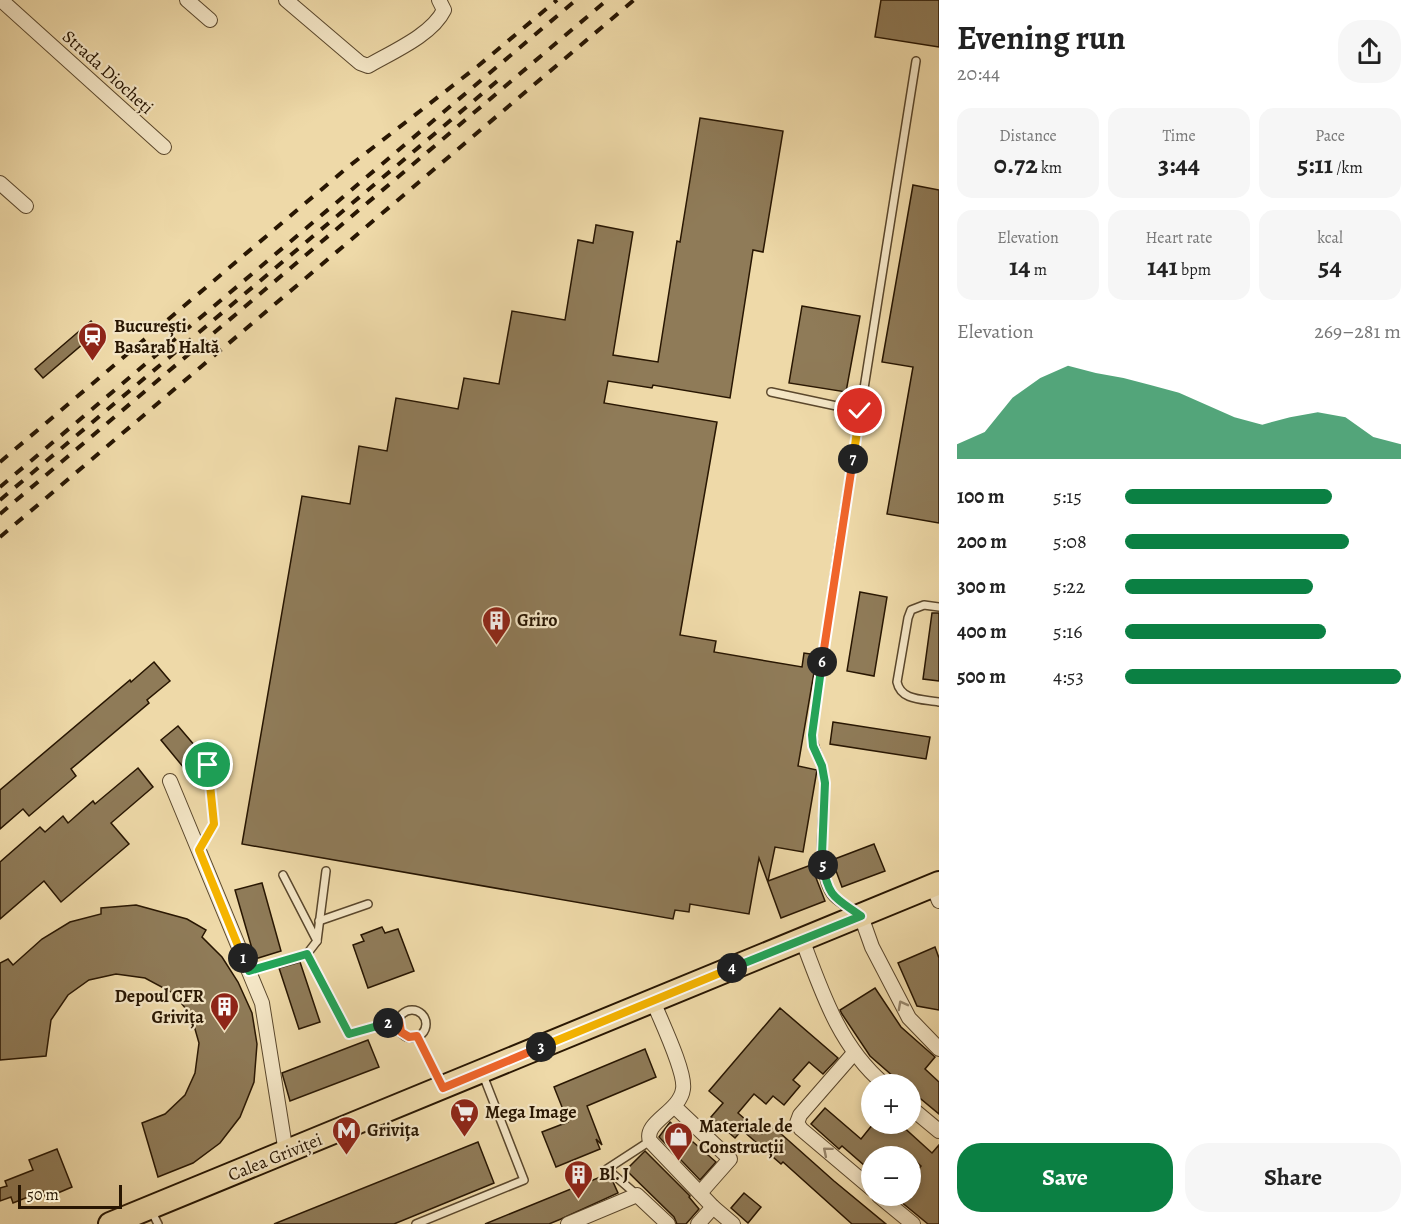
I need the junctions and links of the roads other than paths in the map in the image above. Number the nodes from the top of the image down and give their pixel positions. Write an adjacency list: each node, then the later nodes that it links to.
1 (2, 0): 7 (street, Strada Diocheți)
2 (187, 0): 5 (street)
3 (286, 0): 4 (street)
4 (441, 5)
5 (210, 20)
6 (916, 61): 11 (lane)
7 (164, 147)
8 (0, 183): 9 (street)
9 (26, 206)
10 (771, 392): 11 (lane)
11 (860, 411): 21 (lane)
12 (939, 607): 13 (lane)
13 (939, 702)
14 (208, 765): 16 (lane)
15 (170, 781): 16 (street)
16 (199, 850): 26 (street)
17 (326, 871): 22 (lane)
18 (283, 875): 24 (lane)
19 (937, 890): 21 (main road, Calea Griviței)
20 (368, 904): 22 (lane)
21 (861, 916): 23 (main road, Calea Griviței); 30 (street, one-way to 21)
22 (319, 921): 24 (lane)
23 (802, 939): 27 (main road, Calea Griviței); 31 (street)
24 (317, 941): 25 (lane)
25 (307, 954): 26 (lane); 28 (lane)
26 (249, 971): 39 (street)
27 (652, 1000): 32 (main road, Calea Griviței); 35 (street)
28 (399, 1020): 29 (lane); 29 (lane)
29 (417, 1036): 34 (lane)
30 (939, 1049)
31 (854, 1053): 33 (street); 40 (street, one-way to 31)
32 (481, 1072): 34 (main road, Calea Griviței); 47 (lane)
33 (873, 1074)
34 (443, 1088): 39 (main road, Calea Griviței)
35 (675, 1107): 38 (street); 41 (street)
36 (921, 1116): 37 (street)
37 (939, 1131)
38 (650, 1141): 41 (street); 42 (lane)
39 (286, 1153): 45 (main road, Calea Griviței)
40 (861, 1180)
41 (700, 1193): 44 (street)
42 (637, 1195): 48 (street); 49 (street)
43 (891, 1206): 52 (street)
44 (713, 1207): 50 (street); 51 (street)
45 (154, 1216): 46 (main road, Calea Griviței)
46 (110, 1224)
47 (416, 1224)
48 (568, 1224)
49 (668, 1224)
50 (698, 1224)
51 (733, 1224)
52 (912, 1224)

